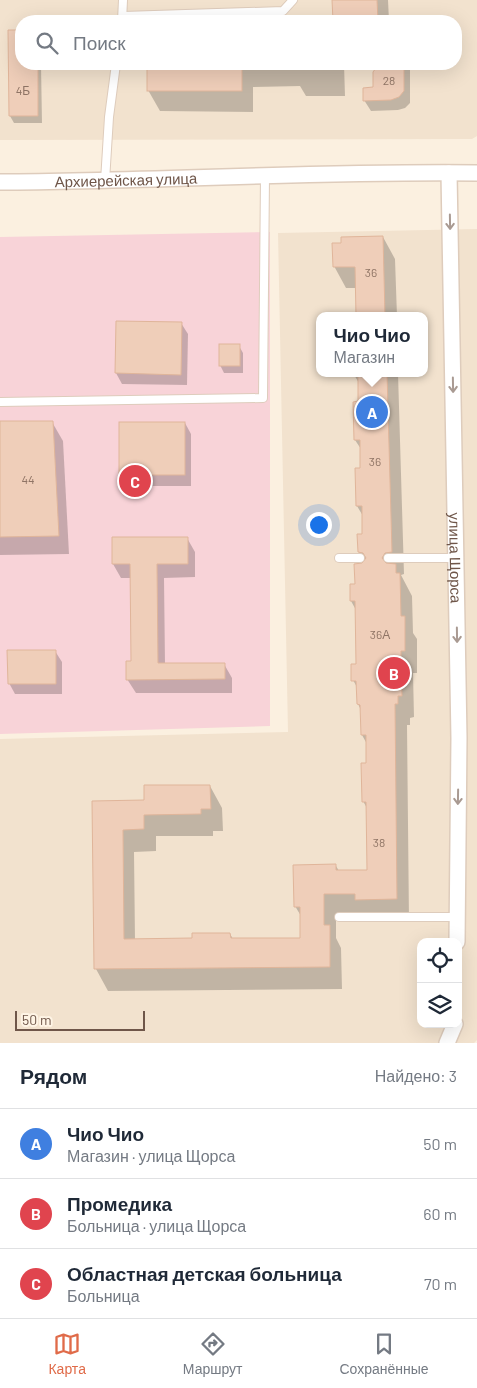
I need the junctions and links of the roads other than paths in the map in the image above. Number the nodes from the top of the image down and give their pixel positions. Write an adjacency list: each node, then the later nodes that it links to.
1 (123, 0): 3 (lane)
2 (293, 0): 4 (lane)
3 (122, 15)
4 (191, 15)
5 (115, 70): 9 (lane)
6 (477, 173): 7 (street, Архиерейская улица)
7 (449, 174): 8 (street, Архиерейская улица); 15 (street, улица Щорса, one-way to 15)
8 (258, 175): 9 (street, Архиерейская улица); 11 (lane)
9 (105, 181): 10 (street, Архиерейская улица)
10 (0, 182)
11 (0, 402)
12 (339, 558): 13 (lane)
13 (360, 558)
14 (388, 558): 15 (lane)
15 (456, 558): 17 (street, улица Щорса, one-way to 17)
16 (339, 917): 17 (lane)
17 (456, 917): 18 (street, улица Щорса)
18 (457, 938)
19 (453, 1028): 20 (street)
20 (447, 1043)

